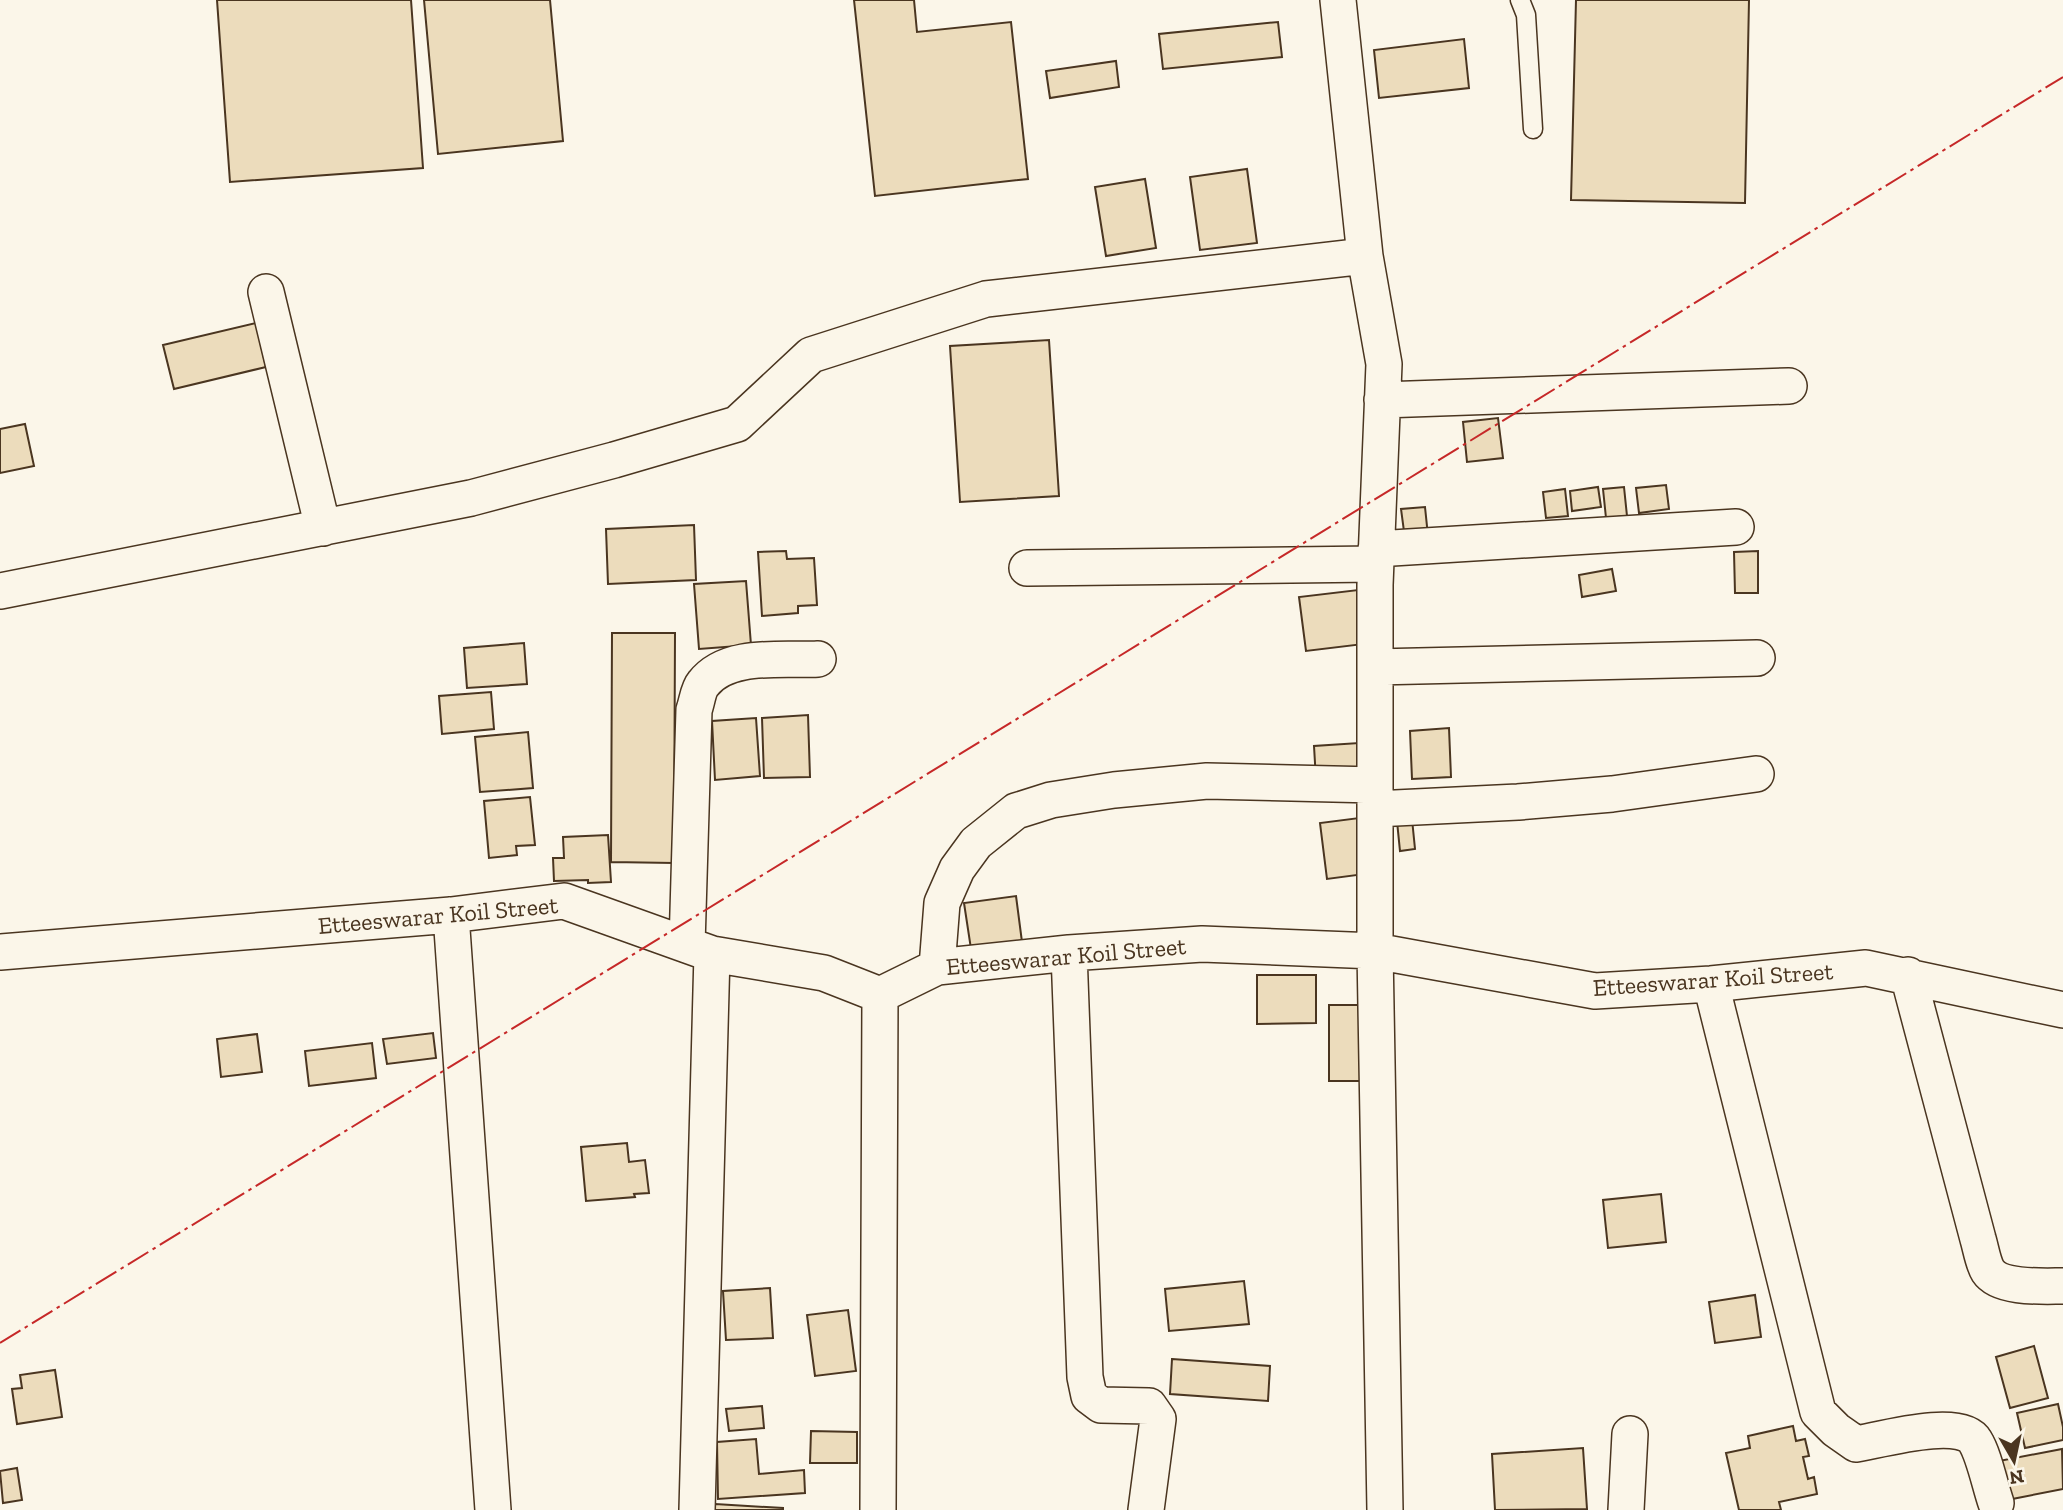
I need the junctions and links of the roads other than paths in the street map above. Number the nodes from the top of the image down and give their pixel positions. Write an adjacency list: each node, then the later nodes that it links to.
1 (1338, 0): 4 (street)
2 (1520, 0): 3 (lane)
3 (1533, 129)
4 (1365, 256): 7 (street); 9 (street)
5 (266, 292): 9 (street)
6 (1789, 386): 7 (street)
7 (1382, 400): 10 (street)
8 (1736, 527): 10 (street)
9 (323, 528): 12 (street)
10 (1376, 556): 11 (street); 15 (street)
11 (1027, 568)
12 (0, 591)
13 (1757, 658): 15 (street)
14 (818, 659): 19 (street)
15 (1375, 667): 17 (street)
16 (1756, 774): 17 (street)
17 (1375, 797): 20 (street); 23 (street)
18 (451, 915): 19 (street, Etteeswarar Koil Street); 21 (street, Etteeswarar Koil Street); 31 (street)
19 (700, 949): 26 (street, Etteeswarar Koil Street); 32 (street)
20 (1376, 951): 22 (street, Etteeswarar Koil Street); 25 (street, Etteeswarar Koil Street); 35 (street)
21 (0, 952)
22 (1069, 953): 23 (street, Etteeswarar Koil Street); 34 (street)
23 (937, 967): 26 (street, Etteeswarar Koil Street)
24 (1908, 975): 25 (street, Etteeswarar Koil Street); 27 (street, Etteeswarar Koil Street); 28 (street)
25 (1711, 984): 30 (street)
26 (880, 995): 33 (street)
27 (2063, 1010)
28 (2063, 1286)
29 (1630, 1434): 36 (street)
30 (1996, 1503)
31 (493, 1510)
32 (697, 1510)
33 (878, 1510)
34 (1146, 1510)
35 (1385, 1510)
36 (1626, 1510)

